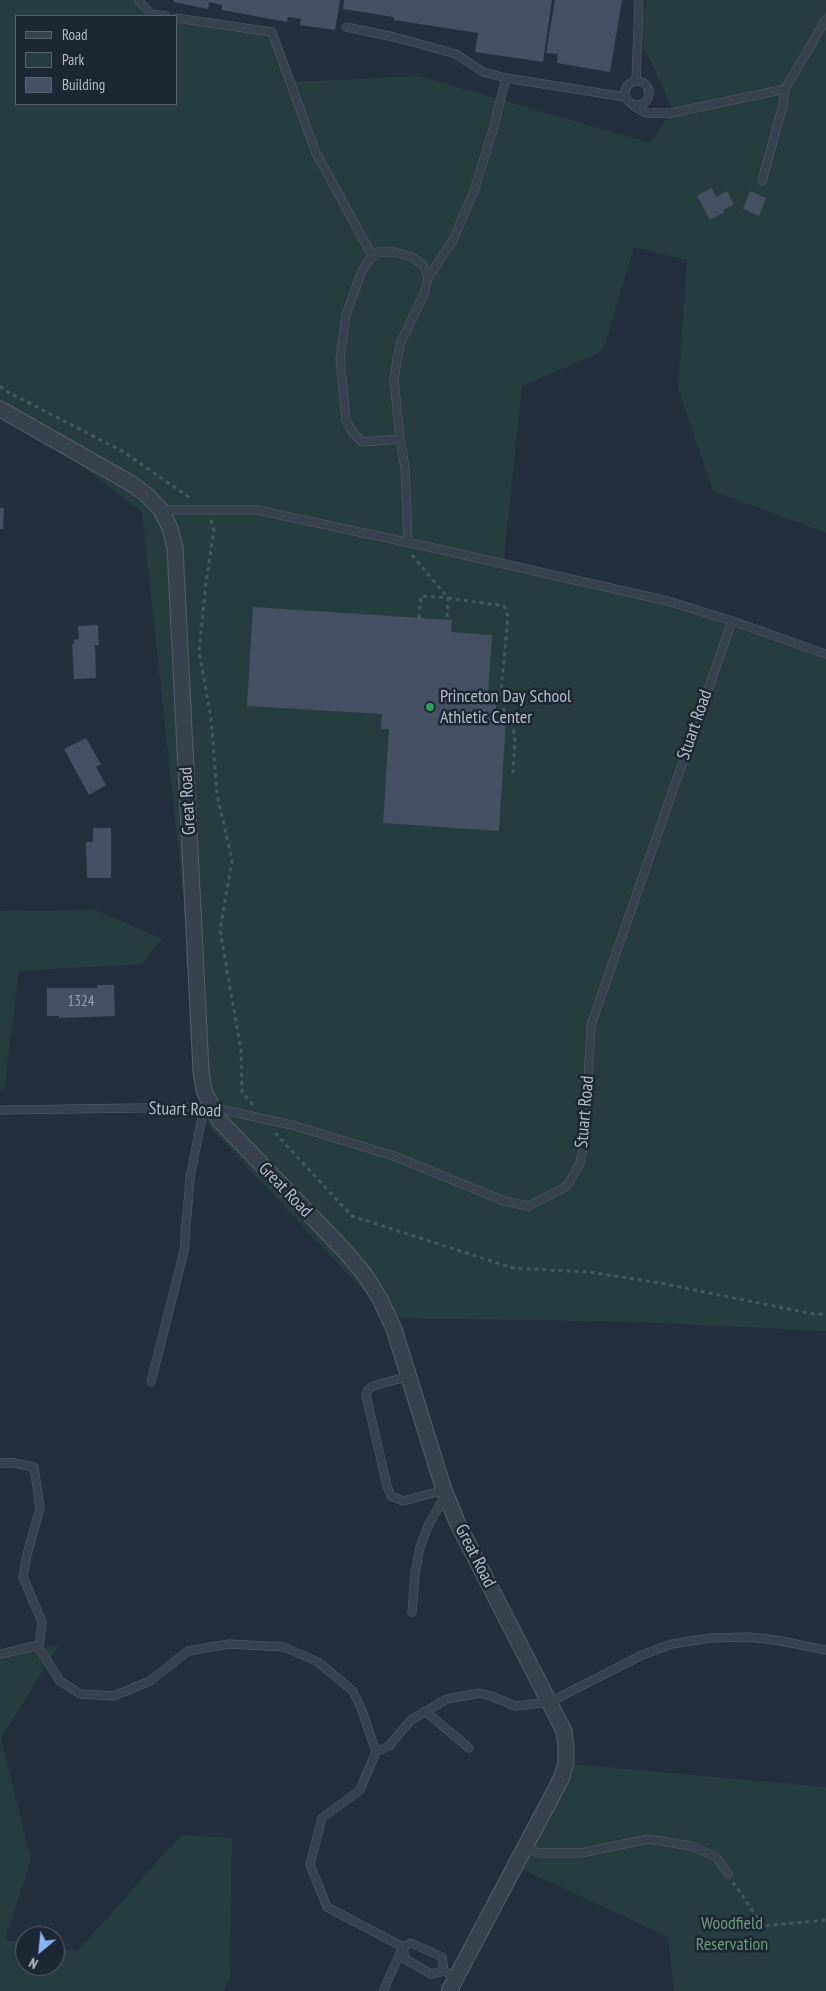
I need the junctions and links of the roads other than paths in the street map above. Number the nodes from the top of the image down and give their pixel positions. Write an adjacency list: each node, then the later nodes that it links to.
1 (138, 0): 3 (lane)
2 (639, 0): 8 (lane)
3 (158, 15)
4 (178, 18): 13 (lane)
5 (826, 19): 9 (lane)
6 (346, 27): 7 (lane)
7 (506, 78): 10 (lane); 14 (lane)
8 (636, 81): 10 (lane); 11 (lane)
9 (785, 89): 11 (lane); 12 (lane)
10 (625, 97): 11 (lane)
11 (634, 106)
12 (762, 181)
13 (373, 257): 14 (lane); 16 (lane)
14 (428, 278): 16 (lane)
15 (0, 409): 17 (street, Great Road)
16 (400, 439): 18 (lane)
17 (161, 510): 18 (lane); 21 (street, Great Road)
18 (408, 542): 19 (lane)
19 (732, 621): 20 (lane); 21 (lane, Stuart Road)
20 (826, 654)
21 (207, 1107): 22 (lane, Stuart Road); 23 (street, Great Road); 24 (lane)
22 (0, 1110)
23 (409, 1376): 26 (street, Great Road); 26 (lane)
24 (151, 1382)
25 (0, 1463): 28 (lane)
26 (445, 1492): 27 (lane); 31 (street, Great Road)
27 (412, 1612)
28 (39, 1644): 30 (lane); 34 (lane)
29 (826, 1650): 31 (lane)
30 (0, 1654)
31 (550, 1702): 32 (lane); 35 (street, Great Road)
32 (425, 1711): 33 (lane); 34 (lane)
33 (469, 1748)
34 (376, 1752): 37 (lane)
35 (525, 1847): 36 (lane); 38 (street, Great Road)
36 (728, 1874)
37 (403, 1947): 38 (lane); 38 (lane); 39 (lane)
38 (450, 1974): 40 (street, Great Road)
39 (383, 1991)
40 (449, 1991)

